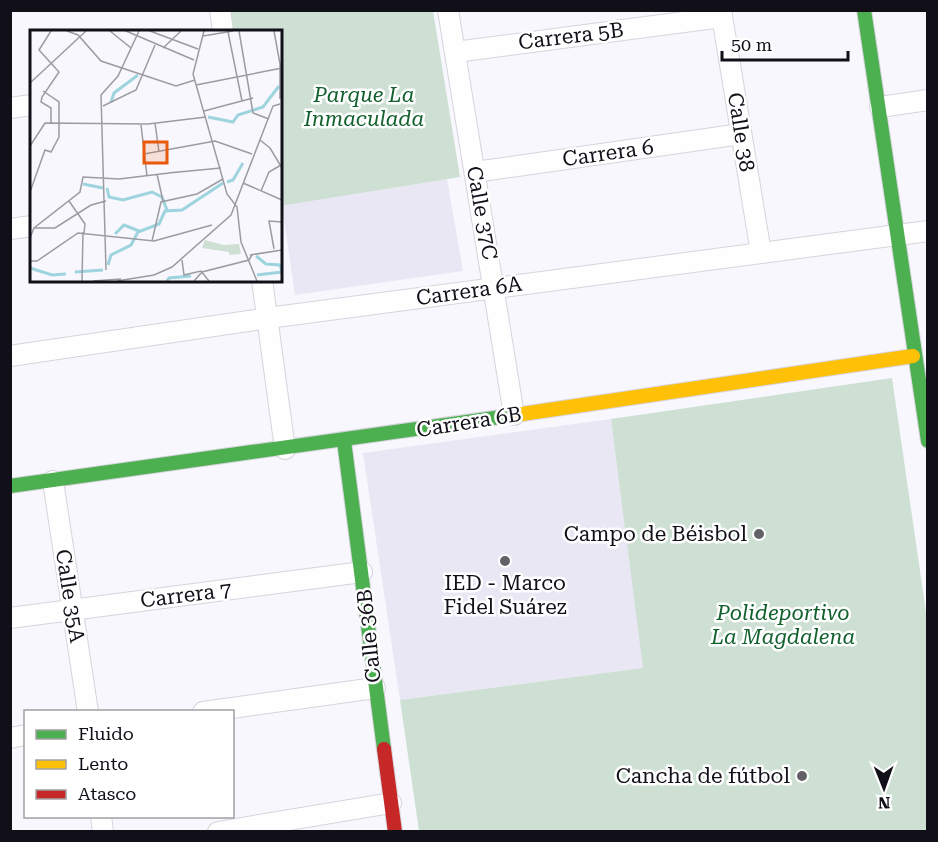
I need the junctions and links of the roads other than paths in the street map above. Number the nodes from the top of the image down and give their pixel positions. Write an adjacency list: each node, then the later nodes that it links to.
1 (220, 10): 5 (street)
2 (448, 10): 6 (street, Calle 37C)
3 (864, 10): 9 (street)
4 (722, 14): 6 (street, Carrera 5B); 11 (street, Calle 38)
5 (223, 30)
6 (455, 52): 12 (street, Calle 37C)
7 (927, 100): 9 (street)
8 (30, 105): 10 (street)
9 (880, 107): 16 (street)
10 (10, 108)
11 (741, 134): 12 (street, Carrera 6); 17 (street, Calle 38)
12 (475, 172): 19 (street, Calle 37C)
13 (30, 226): 14 (street)
14 (10, 229)
15 (927, 231): 16 (street, Carrera 6A)
16 (896, 236): 17 (street, Carrera 6A); 21 (street)
17 (761, 253): 19 (street, Carrera 6A)
18 (262, 282): 20 (street)
19 (495, 288): 20 (street, Carrera 6A); 23 (street, Calle 37C)
20 (268, 318): 22 (street, Carrera 6A); 26 (street)
21 (920, 355): 23 (street, Carrera 6B); 25 (street)
22 (10, 356)
23 (514, 415): 24 (street, Carrera 6B)
24 (344, 441): 26 (street, Carrera 6B); 29 (street, Calle 36B)
25 (927, 441)
26 (285, 449): 27 (street, Carrera 6B)
27 (53, 481): 28 (street, Carrera 6B); 30 (street, Calle 35A)
28 (10, 486)
29 (362, 572): 30 (street, Carrera 7); 32 (street, Calle 36B)
30 (73, 610): 31 (street, Carrera 7); 33 (street, Calle 35A)
31 (10, 618)
32 (375, 688): 34 (street); 35 (street, Calle 36B)
33 (88, 710)
34 (210, 710)
35 (391, 803): 36 (street); 37 (street, Calle 36B)
36 (218, 831)
37 (395, 831)

